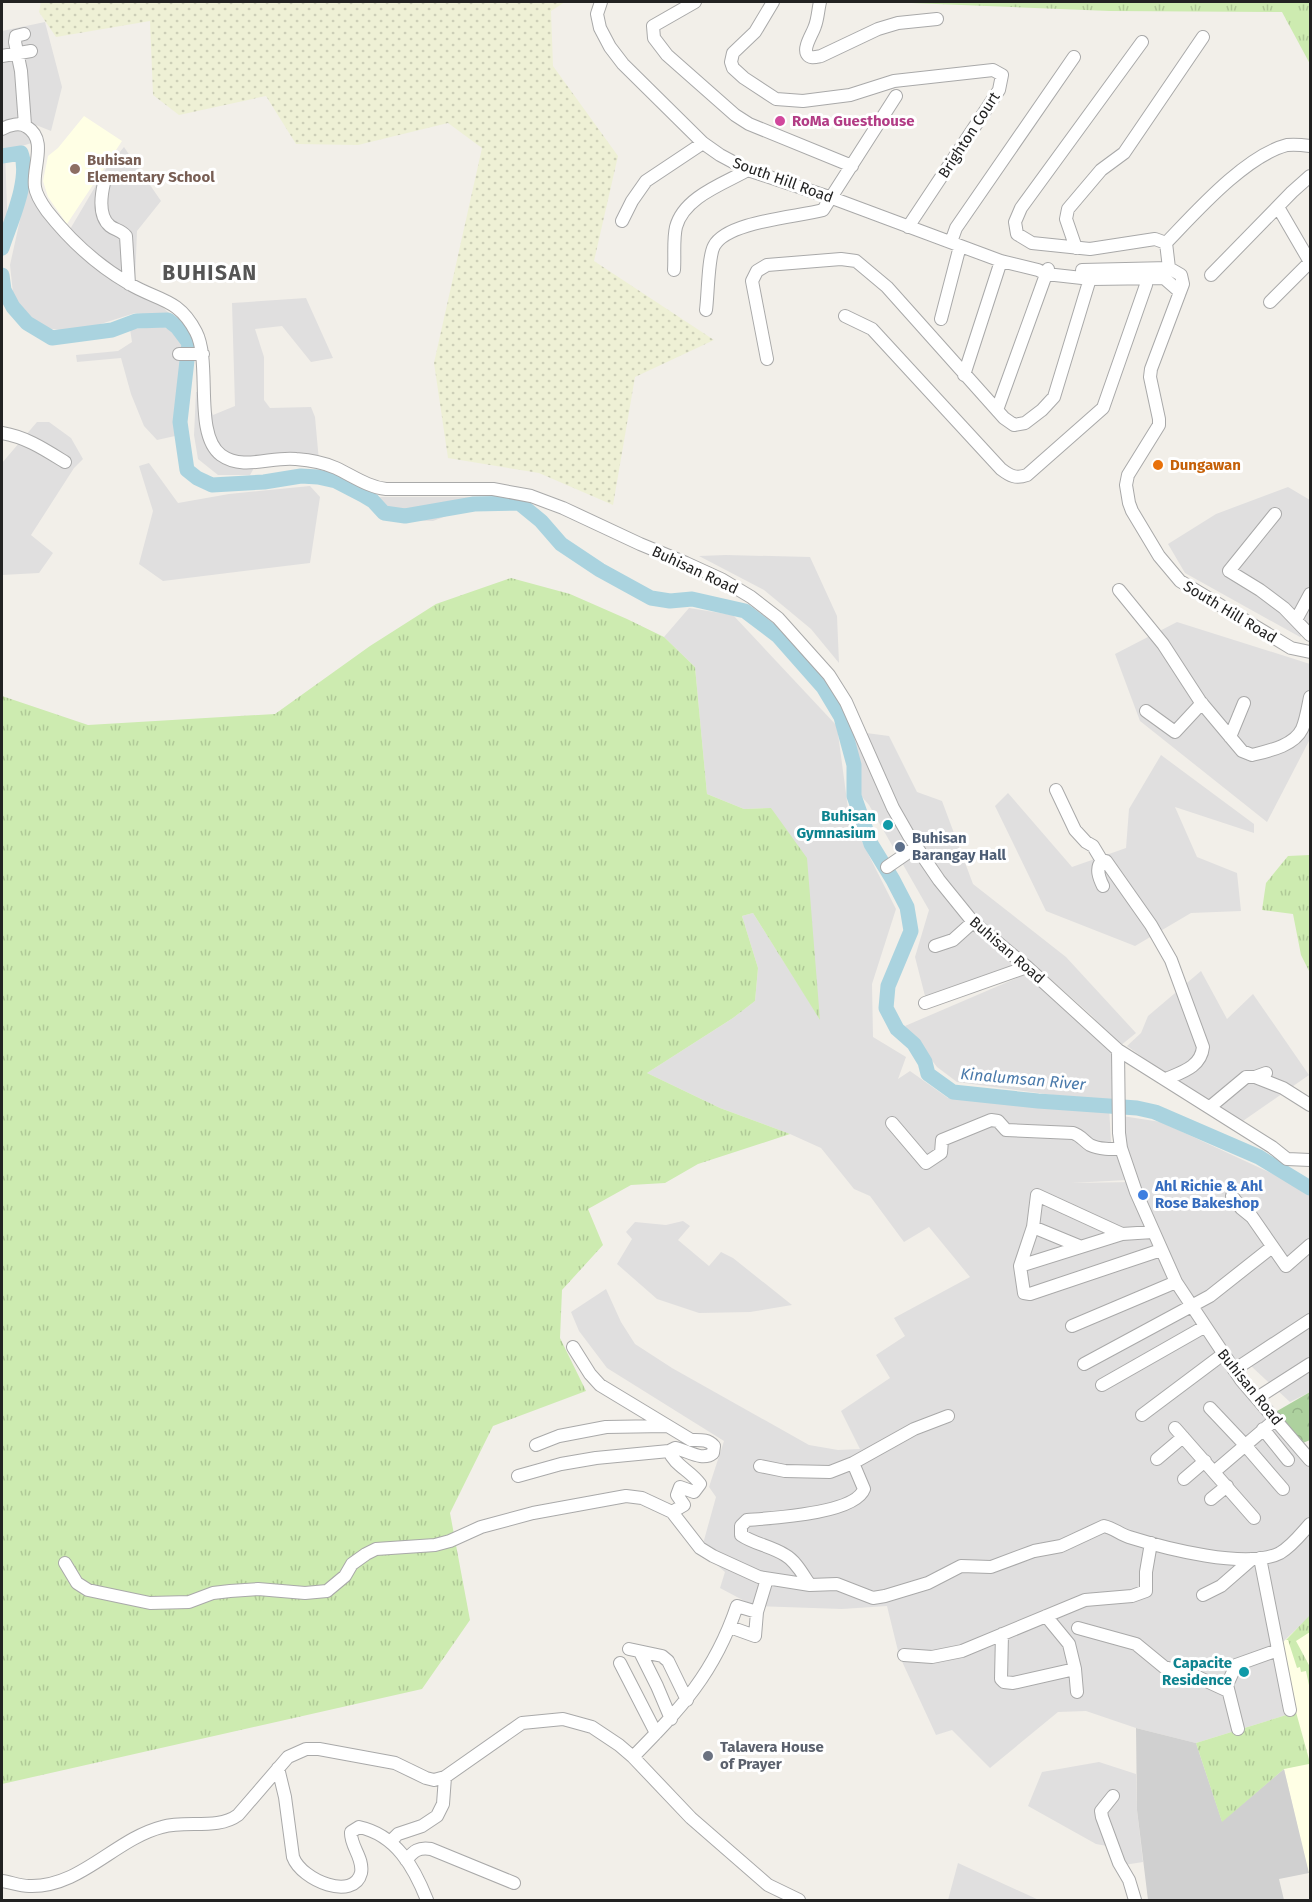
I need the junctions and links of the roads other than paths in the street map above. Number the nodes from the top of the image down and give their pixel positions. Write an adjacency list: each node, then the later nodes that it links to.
1 (601, 2): 17 (street, South Hill Road)
2 (695, 2): 19 (street)
3 (772, 2): 26 (street, Brighton Court)
4 (820, 2): 5 (street)
5 (937, 19)
6 (24, 34): 10 (street)
7 (1203, 37): 29 (street)
8 (1142, 42): 29 (street)
9 (31, 51): 10 (street)
10 (16, 54): 11 (street); 15 (street)
11 (2, 56)
12 (1074, 57): 28 (street)
13 (896, 96): 19 (street)
14 (2, 116): 16 (street)
15 (25, 125): 16 (street); 38 (street, Buhisan Road)
16 (7, 127)
17 (703, 143): 20 (street, South Hill Road); 25 (street)
18 (1311, 146): 27 (street)
19 (852, 166): 23 (street)
20 (748, 170): 23 (street, South Hill Road); 32 (street)
21 (1311, 176): 24 (street)
22 (104, 183): 38 (street)
23 (832, 198): 26 (street, South Hill Road); 40 (street)
24 (1278, 207): 31 (street); 37 (street)
25 (622, 221)
26 (908, 227): 28 (street, South Hill Road)
27 (1166, 243): 29 (street); 34 (street)
28 (956, 244): 30 (street, South Hill Road); 42 (street)
29 (1076, 248)
30 (1001, 261): 33 (street, South Hill Road); 44 (street)
31 (1310, 262): 39 (street)
32 (674, 270)
33 (1044, 271): 36 (street, South Hill Road); 45 (street)
34 (1167, 273): 35 (street, South Hill Road); 53 (street, South Hill Road)
35 (1147, 274): 36 (street, South Hill Road); 41 (street)
36 (1091, 275): 45 (street)
37 (1211, 275)
38 (129, 284): 60 (street, Buhisan Road)
39 (1270, 302)
40 (706, 310)
41 (844, 316)
42 (941, 319)
43 (767, 359): 44 (street)
44 (964, 375): 45 (street)
45 (997, 410)
46 (2, 433): 47 (street)
47 (64, 462)
48 (1275, 514): 51 (street)
49 (1119, 590): 56 (street)
50 (1311, 594): 51 (street)
51 (1296, 620): 52 (street)
52 (1311, 635)
53 (1311, 652)
54 (1311, 697): 58 (street)
55 (1244, 703): 58 (street)
56 (1202, 704): 57 (street); 58 (street)
57 (1146, 711)
58 (1230, 737)
59 (1056, 790): 61 (street)
60 (916, 848): 62 (street); 64 (street, Buhisan Road)
61 (1102, 861): 63 (street); 69 (street)
62 (887, 867)
63 (1103, 886)
64 (973, 922): 65 (street); 66 (street, Buhisan Road)
65 (934, 946)
66 (1027, 967): 67 (street); 68 (street, Buhisan Road)
67 (925, 1003)
68 (1118, 1050): 69 (street); 73 (street, Buhisan Road)
69 (1166, 1079): 71 (street)
70 (1311, 1105): 71 (street)
71 (1209, 1107): 74 (street)
72 (892, 1123): 73 (street)
73 (1121, 1148): 77 (street, Buhisan Road)
74 (1311, 1160)
75 (1232, 1196): 81 (street)
76 (1033, 1227): 78 (street); 80 (street); 83 (street)
77 (1154, 1232): 78 (street); 82 (street, Buhisan Road)
78 (1122, 1234): 80 (street)
79 (1311, 1245): 81 (street)
80 (1079, 1246): 83 (street)
81 (1272, 1247): 85 (street)
82 (1161, 1250): 83 (street); 84 (street, Buhisan Road)
83 (1020, 1266)
84 (1176, 1282): 85 (street, Buhisan Road); 87 (street)
85 (1191, 1307): 88 (street, Buhisan Road); 91 (street)
86 (1311, 1320): 93 (street)
87 (1072, 1326)
88 (1204, 1327): 90 (street, Buhisan Road); 94 (street)
89 (573, 1347): 100 (street)
90 (1222, 1355): 93 (street, Buhisan Road); 97 (street)
91 (1084, 1364)
92 (1311, 1364): 95 (street)
93 (1234, 1370): 95 (street, Buhisan Road)
94 (1102, 1385)
95 (1257, 1398): 99 (street, Buhisan Road)
96 (1209, 1408): 103 (street)
97 (1142, 1415)
98 (948, 1416): 109 (street)
99 (1276, 1419): 101 (street); 107 (street, Buhisan Road)
100 (666, 1426): 102 (street); 104 (street)
101 (1263, 1429): 103 (street); 106 (street)
102 (536, 1445)
103 (1245, 1445): 111 (street); 115 (street)
104 (669, 1451): 112 (street); 117 (street)
105 (1157, 1459): 108 (street)
106 (1288, 1460)
107 (1311, 1460)
108 (1205, 1461): 111 (street); 113 (street)
109 (853, 1463): 110 (street); 124 (street)
110 (760, 1466)
111 (1214, 1472): 114 (street)
112 (518, 1476)
113 (1184, 1479)
114 (1227, 1486): 116 (street); 118 (street)
115 (1283, 1489)
116 (1211, 1499)
117 (672, 1512): 122 (street); 123 (street)
118 (1254, 1518)
119 (1311, 1524): 121 (street)
120 (1151, 1543): 121 (street); 124 (street); 127 (street)
121 (1256, 1558): 125 (street); 131 (street)
122 (66, 1563)
123 (767, 1579): 124 (street); 126 (street)
124 (810, 1585)
125 (1203, 1595)
126 (757, 1612): 128 (street); 128 (street)
127 (1046, 1616): 130 (street); 134 (street)
128 (730, 1627): 137 (street)
129 (1078, 1628): 135 (street)
130 (1002, 1634): 132 (street); 134 (street)
131 (1278, 1650): 135 (street); 138 (street)
132 (904, 1655)
133 (620, 1663): 141 (street)
134 (1075, 1669): 136 (street)
135 (1228, 1691): 140 (street)
136 (1077, 1692)
137 (687, 1700): 139 (street); 139 (street)
138 (1290, 1710)
139 (671, 1719): 141 (street)
140 (1238, 1729)
141 (656, 1733): 142 (street)
142 (633, 1757): 144 (street); 151 (street)
143 (278, 1768): 144 (street); 146 (street); 148 (street)
144 (445, 1777): 146 (street)
145 (1113, 1796): 152 (street)
146 (392, 1841): 147 (street)
147 (406, 1860): 149 (street); 150 (street)
148 (2, 1881)
149 (514, 1883)
150 (427, 1900)
151 (799, 1900)
152 (1135, 1900)

